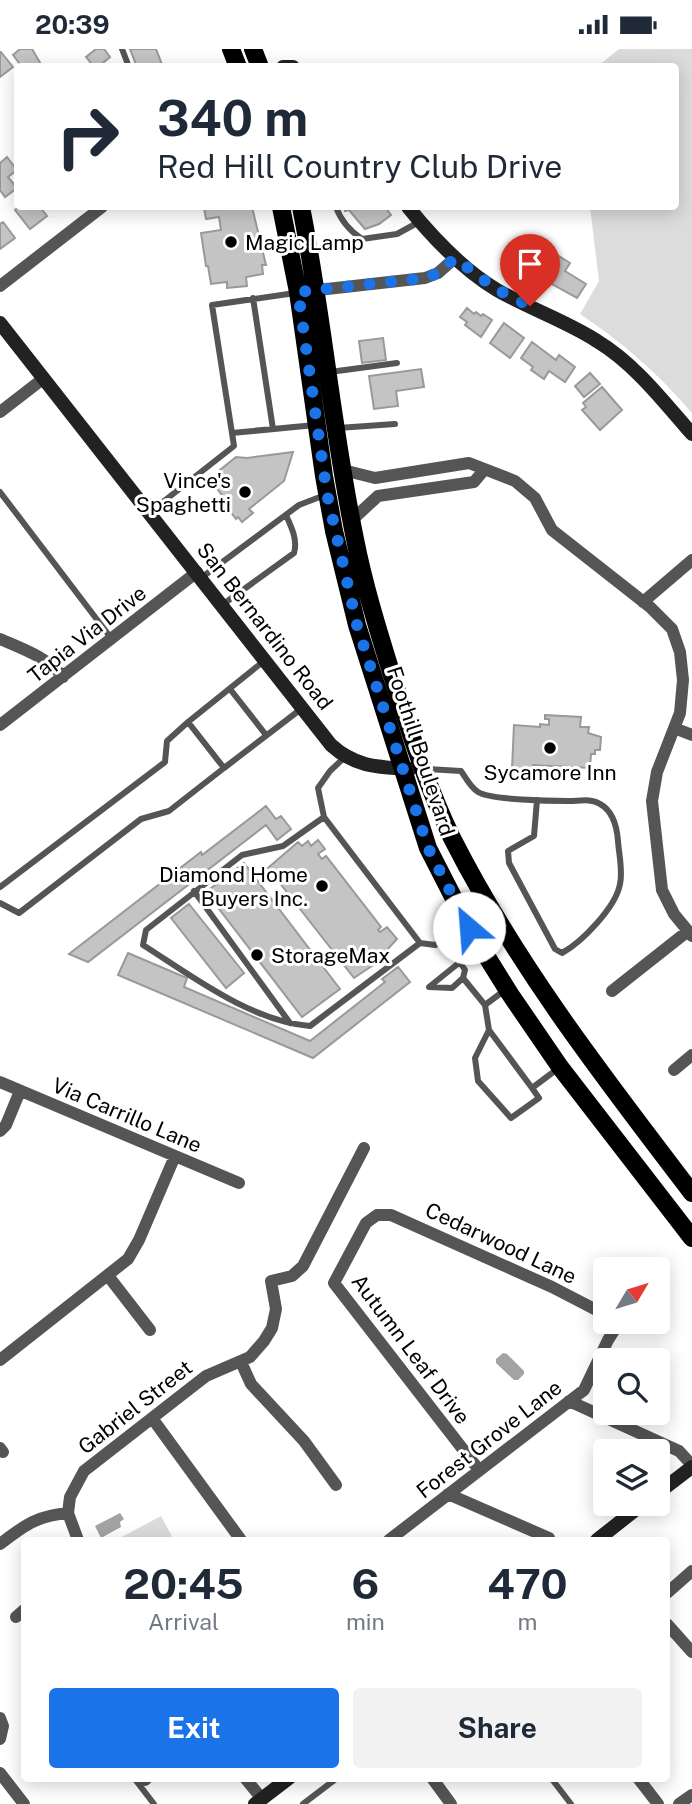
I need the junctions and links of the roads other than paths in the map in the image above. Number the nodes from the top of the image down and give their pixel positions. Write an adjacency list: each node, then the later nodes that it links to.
1 (98, 210): 8 (street)
2 (282, 210): 9 (main road, Foothill Boulevard)
3 (301, 210): 9 (main road, Foothill Boulevard)
4 (338, 210): 6 (lane)
5 (411, 210): 6 (street)
6 (420, 221): 7 (street)
7 (455, 258): 9 (street); 21 (street)
8 (0, 286)
9 (307, 291): 10 (lane); 13 (main road, Foothill Boulevard); 17 (main road, Foothill Boulevard)
10 (253, 298): 18 (lane); 20 (lane)
11 (0, 323): 14 (street, San Bernardino Road)
12 (397, 363): 13 (lane)
13 (328, 372): 19 (main road, Foothill Boulevard)
14 (44, 378): 15 (street); 30 (street, San Bernardino Road)
15 (0, 412)
16 (395, 424): 19 (lane)
17 (316, 425): 18 (lane); 28 (main road, Foothill Boulevard)
18 (273, 429): 20 (lane)
19 (337, 429): 23 (main road, Foothill Boulevard)
20 (232, 433): 30 (lane)
21 (692, 434)
22 (452, 465): 24 (street); 25 (street); 26 (street)
23 (343, 470): 25 (street); 32 (main road, Foothill Boulevard)
24 (484, 470): 26 (street); 35 (street)
25 (375, 478): 29 (street)
26 (455, 485): 29 (street)
27 (0, 492): 38 (lane)
28 (327, 494): 31 (lane); 51 (main road, Foothill Boulevard)
29 (378, 496): 32 (street)
30 (150, 512): 34 (street, San Bernardino Road)
31 (286, 515): 34 (lane); 36 (lane)
32 (352, 520): 52 (main road, Foothill Boulevard)
33 (692, 560): 35 (street)
34 (199, 575): 36 (street, San Bernardino Road); 38 (street, Tapia Via Drive)
35 (643, 601): 40 (street)
36 (222, 604): 39 (street, San Bernardino Road)
37 (0, 639): 41 (street)
38 (111, 640): 41 (street, Tapia Via Drive)
39 (265, 660): 42 (lane); 43 (street, San Bernardino Road)
40 (687, 671): 46 (street)
41 (64, 677): 45 (street, Tapia Via Drive)
42 (230, 689): 44 (lane); 47 (lane)
43 (302, 708): 47 (lane); 49 (street, San Bernardino Road)
44 (188, 722): 50 (lane); 55 (lane)
45 (0, 726)
46 (674, 728): 48 (street); 59 (street)
47 (266, 735): 50 (lane)
48 (692, 735)
49 (345, 757): 51 (street); 54 (lane)
50 (225, 768): 57 (lane)
51 (401, 768): 52 (street); 58 (main road, Foothill Boulevard)
52 (424, 769): 53 (lane); 77 (main road, Foothill Boulevard)
53 (537, 800): 53 (lane)
54 (324, 817): 56 (lane); 60 (lane)
55 (0, 887)
56 (194, 891): 65 (lane); 65 (lane)
57 (0, 903)
58 (469, 928): 60 (lane); 62 (main road, Foothill Boulevard)
59 (690, 933): 63 (street)
60 (420, 943): 65 (lane)
61 (463, 978): 61 (lane); 64 (lane)
62 (507, 989): 64 (lane); 68 (main road, Foothill Boulevard)
63 (612, 991)
64 (485, 1005): 66 (lane)
65 (291, 1024)
66 (489, 1030): 71 (lane); 71 (lane)
67 (692, 1055): 69 (street)
68 (560, 1067): 71 (lane); 79 (main road, Foothill Boulevard)
69 (674, 1070)
70 (0, 1082): 72 (street, Via Carrillo Lane)
71 (531, 1089)
72 (20, 1091): 73 (street); 75 (street, Via Carrillo Lane)
73 (0, 1131)
74 (364, 1148): 85 (street, Gabriel Street)
75 (174, 1156): 76 (street, Via Carrillo Lane); 80 (street)
76 (239, 1183)
77 (692, 1193)
78 (377, 1215): 81 (street, Cedarwood Lane); 89 (street, Autumn Leaf Drive)
79 (692, 1238)
80 (109, 1277): 82 (street); 84 (street)
81 (593, 1308)
82 (150, 1330)
83 (612, 1334): 86 (street, Forest Grove Lane)
84 (0, 1360)
85 (241, 1362): 87 (street, Gabriel Street); 91 (street)
86 (569, 1401): 88 (street); 89 (street, Forest Grove Lane)
87 (152, 1418): 93 (street, Gabriel Street); 96 (street)
88 (692, 1466): 90 (street)
89 (479, 1470): 92 (street, Forest Grove Lane)
90 (670, 1483)
91 (335, 1485)
92 (448, 1494): 97 (street, Forest Grove Lane); 98 (street)
93 (68, 1513): 95 (street); 100 (street)
94 (627, 1516): 99 (street)
95 (77, 1537)
96 (239, 1537)
97 (393, 1537)
98 (547, 1537)
99 (601, 1537)
100 (0, 1544)
101 (692, 1571): 102 (street)
102 (670, 1590)
103 (670, 1627): 104 (street)
104 (692, 1652)
105 (0, 1718): 106 (street)
106 (0, 1739)
107 (0, 1773): 117 (street)
108 (143, 1782): 118 (lane)
109 (247, 1782): 116 (street)
110 (284, 1782): 116 (street)
111 (332, 1782): 119 (lane)
112 (435, 1782): 120 (street)
113 (554, 1782): 121 (lane)
114 (641, 1782): 122 (street)
115 (692, 1795): 123 (street)
116 (258, 1802)
117 (24, 1804)
118 (154, 1804)
119 (303, 1804)
120 (451, 1804)
121 (571, 1804)
122 (658, 1804)
123 (679, 1804)

